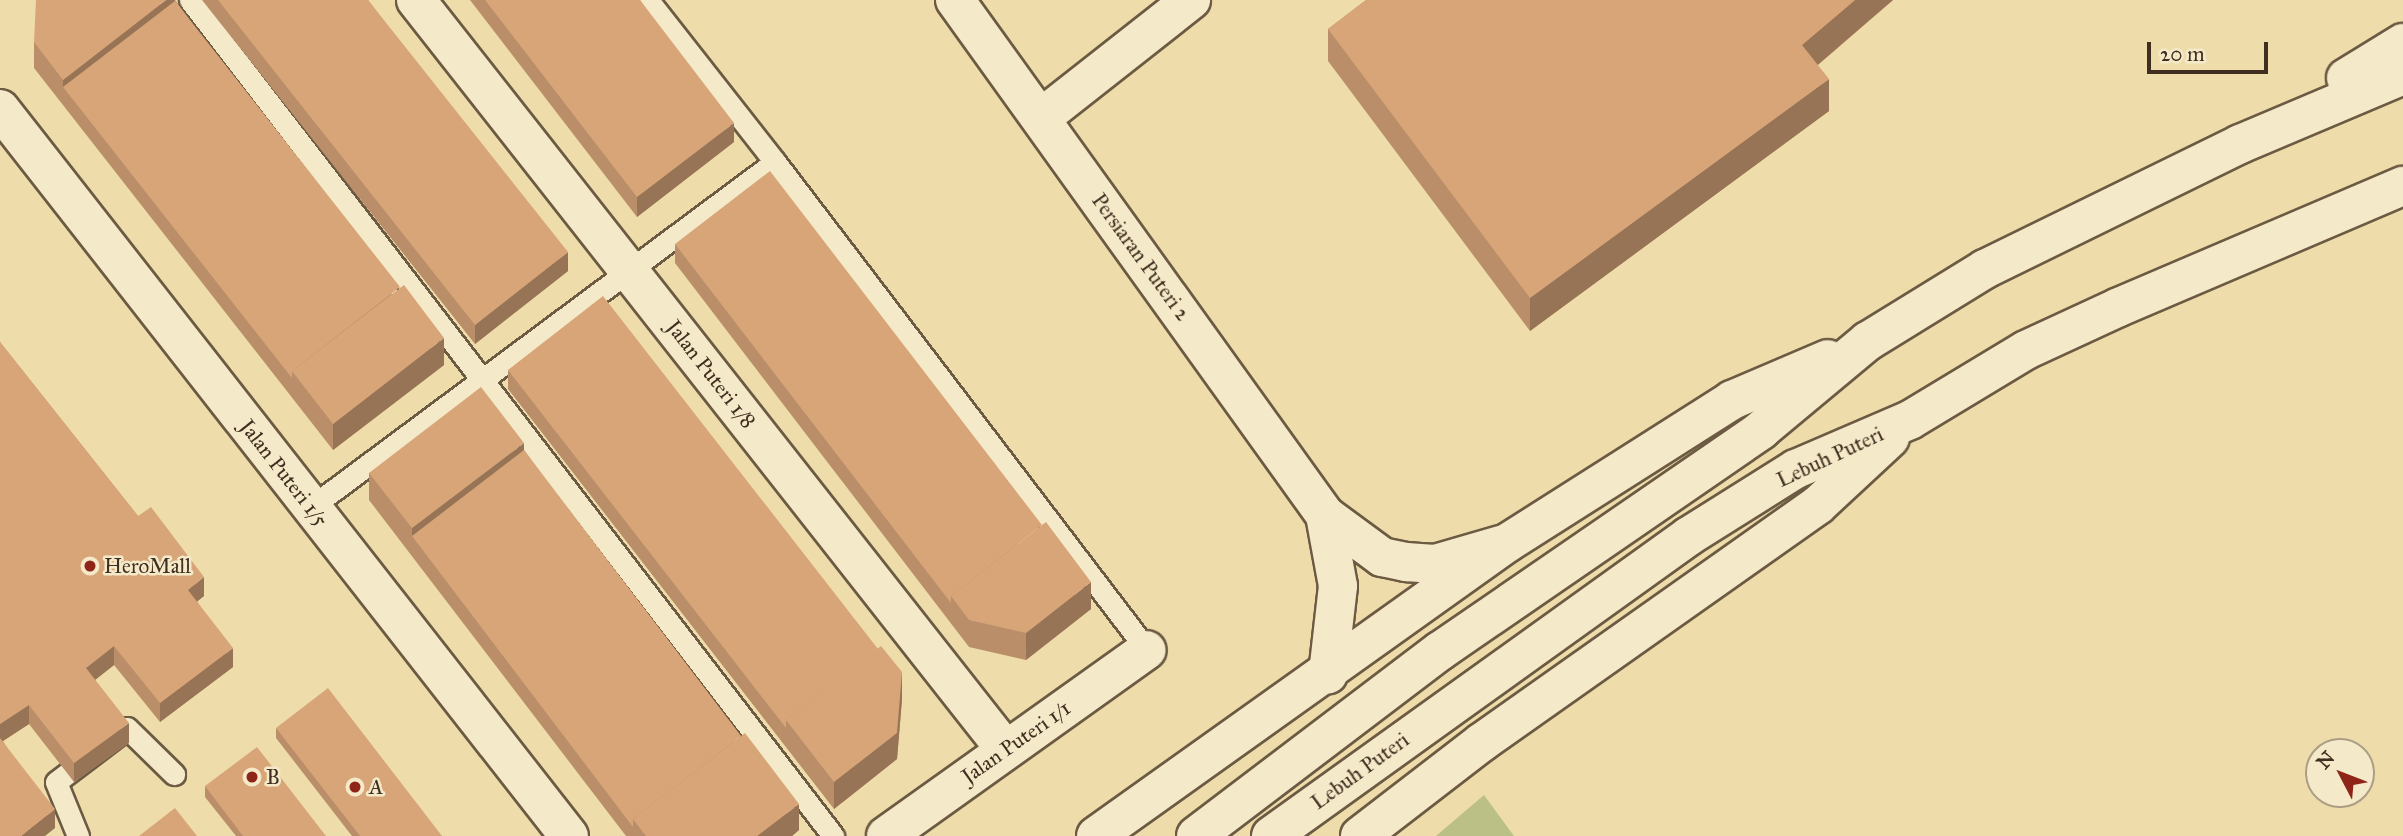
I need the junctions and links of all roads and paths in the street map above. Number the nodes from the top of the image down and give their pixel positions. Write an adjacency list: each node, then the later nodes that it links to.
1 (190, 0): 16 (lane)
2 (416, 0): 14 (main road, Jalan Puteri 1/8)
3 (648, 0): 12 (lane)
4 (955, 0): 10 (main road, Persiaran Puteri 2)
5 (1191, 0): 10 (main road)
6 (2403, 43): 11 (main road)
7 (2403, 75): 11 (main road)
8 (2403, 96): 11 (main road)
9 (0, 108): 18 (main road, Jalan Puteri 1/5)
10 (1041, 118): 19 (main road, Persiaran Puteri 2)
11 (2240, 144): 15 (main road)
12 (775, 162): 14 (lane); 21 (lane)
13 (2403, 186): 17 (main road, Lebuh Puteri)
14 (629, 271): 16 (lane); 23 (main road, Jalan Puteri 1/8)
15 (1868, 341): 20 (main road); 30 (main road)
16 (482, 380): 18 (lane); 27 (lane)
17 (1910, 420): 31 (main road, Lebuh Puteri); 32 (main road)
18 (311, 508): 26 (main road, Jalan Puteri 1/5)
19 (1325, 514): 20 (main road, Persiaran Puteri 2); 22 (main road, Persiaran Puteri 2)
20 (1507, 543): 22 (main road)
21 (1147, 650): 23 (main road, Jalan Puteri 1/1)
22 (1328, 674): 29 (main road)
23 (1005, 749): 28 (main road, Jalan Puteri 1/1)
24 (174, 774): 25 (lane)
25 (78, 836)
26 (569, 836)
27 (833, 836)
28 (886, 836)
29 (1096, 836)
30 (1196, 836)
31 (1271, 836)
32 (1360, 836)

